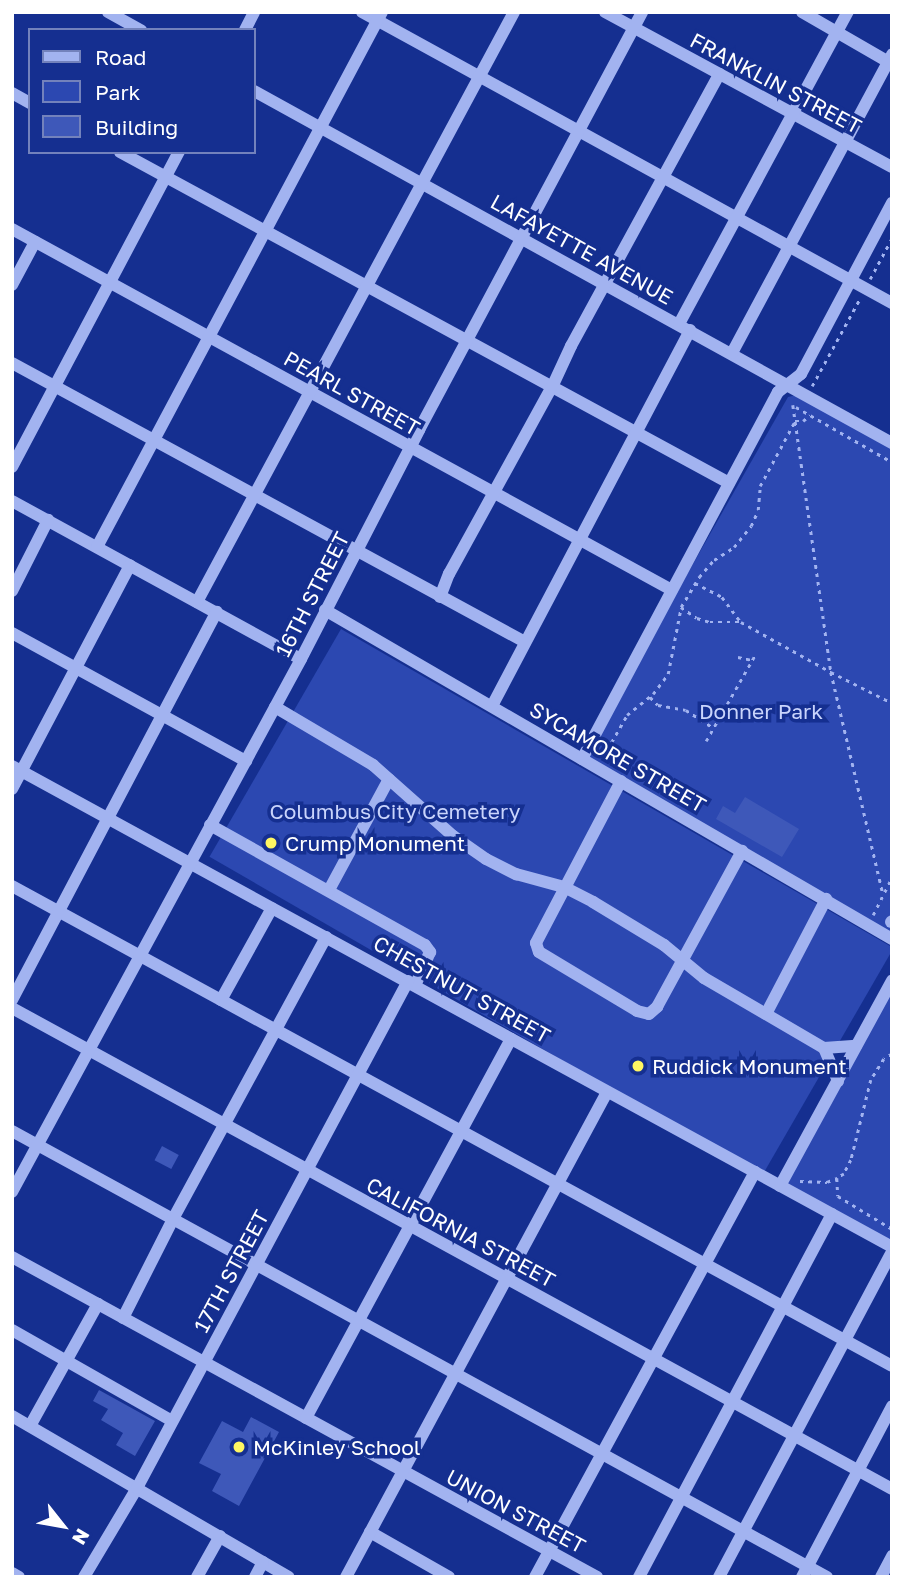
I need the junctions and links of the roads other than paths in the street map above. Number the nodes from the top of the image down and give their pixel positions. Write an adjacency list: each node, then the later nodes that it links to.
1 (108, 12): 10 (street)
2 (254, 12): 11 (street)
3 (362, 12): 9 (street)
4 (514, 12): 16 (street)
5 (605, 12): 12 (street, FRANKLIN STREET)
6 (642, 12): 12 (street, 16TH STREET)
7 (802, 12): 13 (street)
8 (848, 12): 13 (street)
9 (380, 17): 16 (street); 21 (street)
10 (137, 28)
11 (246, 28)
12 (634, 28): 15 (street, FRANKLIN STREET); 22 (street, 16TH STREET)
13 (837, 32): 14 (street); 20 (street)
14 (891, 60): 23 (street)
15 (719, 74): 20 (street, FRANKLIN STREET); 28 (street)
16 (481, 77): 22 (street); 29 (street)
17 (256, 92): 21 (street, LAFAYETTE AVENUE)
18 (12, 93): 19 (street)
19 (28, 102)
20 (794, 115): 23 (street, FRANKLIN STREET); 31 (street)
21 (322, 128): 29 (street, LAFAYETTE AVENUE); 33 (street)
22 (579, 131): 28 (street); 34 (street, 16TH STREET)
23 (845, 142): 26 (street, FRANKLIN STREET); 36 (street)
24 (124, 154): 27 (street)
25 (178, 154): 27 (street)
26 (892, 167)
27 (166, 177): 33 (street); 38 (street)
28 (664, 177): 31 (street); 39 (street)
29 (424, 184): 34 (street, LAFAYETTE AVENUE); 41 (street)
30 (892, 204): 37 (street)
31 (737, 217): 36 (street); 43 (street)
32 (12, 229): 35 (street, PEARL STREET)
33 (266, 231): 41 (street); 44 (street)
34 (522, 238): 39 (street, LAFAYETTE AVENUE); 45 (street, 16TH STREET)
35 (35, 242): 38 (street, PEARL STREET); 40 (street)
36 (789, 246): 37 (street); 46 (street)
37 (851, 280): 42 (street); 48 (street)
38 (110, 283): 44 (street, PEARL STREET); 49 (street)
39 (606, 284): 43 (street, LAFAYETTE AVENUE); 50 (street)
40 (12, 285)
41 (368, 286): 45 (street); 51 (street)
42 (892, 303)
43 (685, 327): 46 (street, LAFAYETTE AVENUE); 52 (street)
44 (208, 337): 51 (street, PEARL STREET); 53 (street)
45 (467, 340): 50 (street); 55 (street, 16TH STREET)
46 (732, 353): 48 (street, LAFAYETTE AVENUE)
47 (12, 363): 49 (street)
48 (789, 383): 54 (street, LAFAYETTE AVENUE); 57 (street)
49 (55, 386): 53 (street); 56 (street)
50 (554, 386): 52 (street); 58 (street)
51 (311, 392): 55 (street, PEARL STREET); 59 (street)
52 (637, 431): 57 (street); 62 (street)
53 (153, 440): 59 (street); 63 (street)
54 (892, 443)
55 (410, 447): 58 (street, PEARL STREET); 64 (street, 16TH STREET)
56 (12, 467)
57 (729, 483): 66 (street)
58 (494, 493): 62 (street, PEARL STREET); 68 (street)
59 (256, 495): 64 (street); 69 (street)
60 (12, 500): 61 (street)
61 (48, 520): 63 (street); 67 (street)
62 (579, 540): 66 (street, PEARL STREET); 73 (street)
63 (97, 547): 65 (street)
64 (356, 552): 68 (street); 70 (street, 16TH STREET)
65 (130, 565): 69 (street); 75 (street)
66 (672, 590): 79 (street)
67 (12, 591)
68 (440, 597): 73 (street)
69 (197, 602): 71 (street)
70 (325, 610): 74 (street, 16TH STREET); 76 (street, SYCAMORE STREET)
71 (217, 612): 74 (street); 78 (street)
72 (12, 633): 75 (street)
73 (526, 642): 76 (street)
74 (301, 659): 77 (street, 16TH STREET)
75 (75, 669): 78 (street); 81 (street)
76 (492, 706): 79 (street, SYCAMORE STREET)
77 (275, 707): 80 (street, 16TH STREET); 82 (street)
78 (163, 716): 80 (street); 85 (street)
79 (582, 759): 83 (street, SYCAMORE STREET)
80 (246, 761): 86 (street, 16TH STREET)
81 (17, 769): 84 (street); 85 (street, CHESTNUT STREET)
82 (388, 779): 90 (street); 91 (street)
83 (621, 781): 87 (street, SYCAMORE STREET); 90 (street)
84 (12, 789)
85 (107, 818): 88 (street, CHESTNUT STREET); 94 (street)
86 (210, 825): 88 (street, 16TH STREET); 91 (street)
87 (742, 851): 92 (street, SYCAMORE STREET); 98 (street)
88 (190, 864): 93 (street, CHESTNUT STREET); 97 (street, 16TH STREET)
89 (12, 886): 94 (street)
90 (564, 887): 98 (street); 98 (street)
91 (329, 890): 100 (street, 17TH STREET)
92 (826, 900): 96 (street, SYCAMORE STREET); 104 (street)
93 (272, 908): 95 (street, CHESTNUT STREET); 102 (street)
94 (59, 911): 97 (street); 101 (street)
95 (326, 937): 100 (street, CHESTNUT STREET); 105 (street)
96 (892, 939)
97 (140, 955): 102 (street); 109 (street, 16TH STREET)
98 (683, 962): 104 (street)
99 (892, 981): 107 (street)
100 (412, 983): 106 (street, CHESTNUT STREET); 110 (street, 17TH STREET)
101 (12, 1000)
102 (221, 1000): 105 (street)
103 (12, 1009): 109 (street, CALIFORNIA STREET)
104 (766, 1014): 108 (street)
105 (277, 1031): 110 (street); 113 (street)
106 (511, 1039): 112 (street, CHESTNUT STREET); 114 (street)
107 (856, 1046): 108 (street); 111 (street)
108 (824, 1048): 111 (street)
109 (88, 1050): 113 (street, CALIFORNIA STREET); 116 (street, 16TH STREET)
110 (358, 1076): 114 (street); 117 (street, 17TH STREET)
111 (838, 1080): 120 (street)
112 (607, 1092): 118 (street, CHESTNUT STREET); 119 (street)
113 (225, 1125): 117 (street, CALIFORNIA STREET); 123 (street)
114 (461, 1130): 119 (street); 124 (street)
115 (12, 1131): 116 (street)
116 (37, 1146): 121 (street, 16TH STREET); 123 (street)
117 (307, 1170): 124 (street, CALIFORNIA STREET); 128 (street, 17TH STREET)
118 (755, 1172): 120 (street, CHESTNUT STREET); 127 (street)
119 (557, 1185): 127 (street); 129 (street)
120 (780, 1186): 122 (street, CHESTNUT STREET)
121 (12, 1192)
122 (832, 1214): 125 (street, CHESTNUT STREET); 131 (street)
123 (173, 1219): 128 (street); 132 (street)
124 (409, 1225): 129 (street, CALIFORNIA STREET); 133 (street)
125 (892, 1249): 135 (street)
126 (12, 1256): 130 (street, UNION STREET)
127 (705, 1264): 131 (street); 136 (street)
128 (255, 1266): 133 (street); 138 (street, 17TH STREET)
129 (507, 1278): 136 (street, CALIFORNIA STREET); 140 (street)
130 (98, 1304): 132 (street, UNION STREET); 137 (street)
131 (783, 1306): 135 (street); 141 (street)
132 (123, 1318): 138 (street, UNION STREET)
133 (358, 1322): 140 (street); 144 (street)
134 (12, 1331): 137 (street)
135 (844, 1340): 139 (street); 147 (street)
136 (654, 1359): 141 (street, CALIFORNIA STREET); 148 (street)
137 (67, 1362): 145 (street); 146 (street)
138 (204, 1362): 144 (street, UNION STREET); 145 (street, 17TH STREET)
139 (892, 1366)
140 (456, 1372): 148 (street); 150 (street)
141 (731, 1401): 147 (street, CALIFORNIA STREET); 153 (street)
142 (892, 1406): 149 (street)
143 (12, 1416): 146 (street)
144 (306, 1419): 150 (street, UNION STREET)
145 (172, 1421): 151 (street, 17TH STREET)
146 (30, 1426): 151 (street)
147 (793, 1435): 149 (street, CALIFORNIA STREET); 154 (street)
148 (602, 1454): 153 (street); 157 (street)
149 (858, 1470): 152 (street, CALIFORNIA STREET); 160 (street)
150 (402, 1471): 155 (street); 157 (street, UNION STREET)
151 (137, 1488): 156 (street); 163 (street, 17TH STREET)
152 (892, 1489)
153 (680, 1497): 154 (street); 171 (street)
154 (744, 1531): 160 (street); 172 (street)
155 (370, 1532): 167 (street); 168 (street)
156 (220, 1536): 159 (street); 164 (street)
157 (550, 1551): 169 (street); 170 (street, UNION STREET)
158 (892, 1556): 174 (street)
159 (263, 1562): 165 (street); 166 (street)
160 (805, 1572): 173 (street)
161 (12, 1573): 162 (street)
162 (19, 1577)
163 (84, 1577)
164 (197, 1577)
165 (255, 1577)
166 (289, 1577)
167 (346, 1577)
168 (449, 1577)
169 (535, 1577)
170 (597, 1577)
171 (639, 1577)
172 (719, 1577)
173 (827, 1577)
174 (881, 1577)

